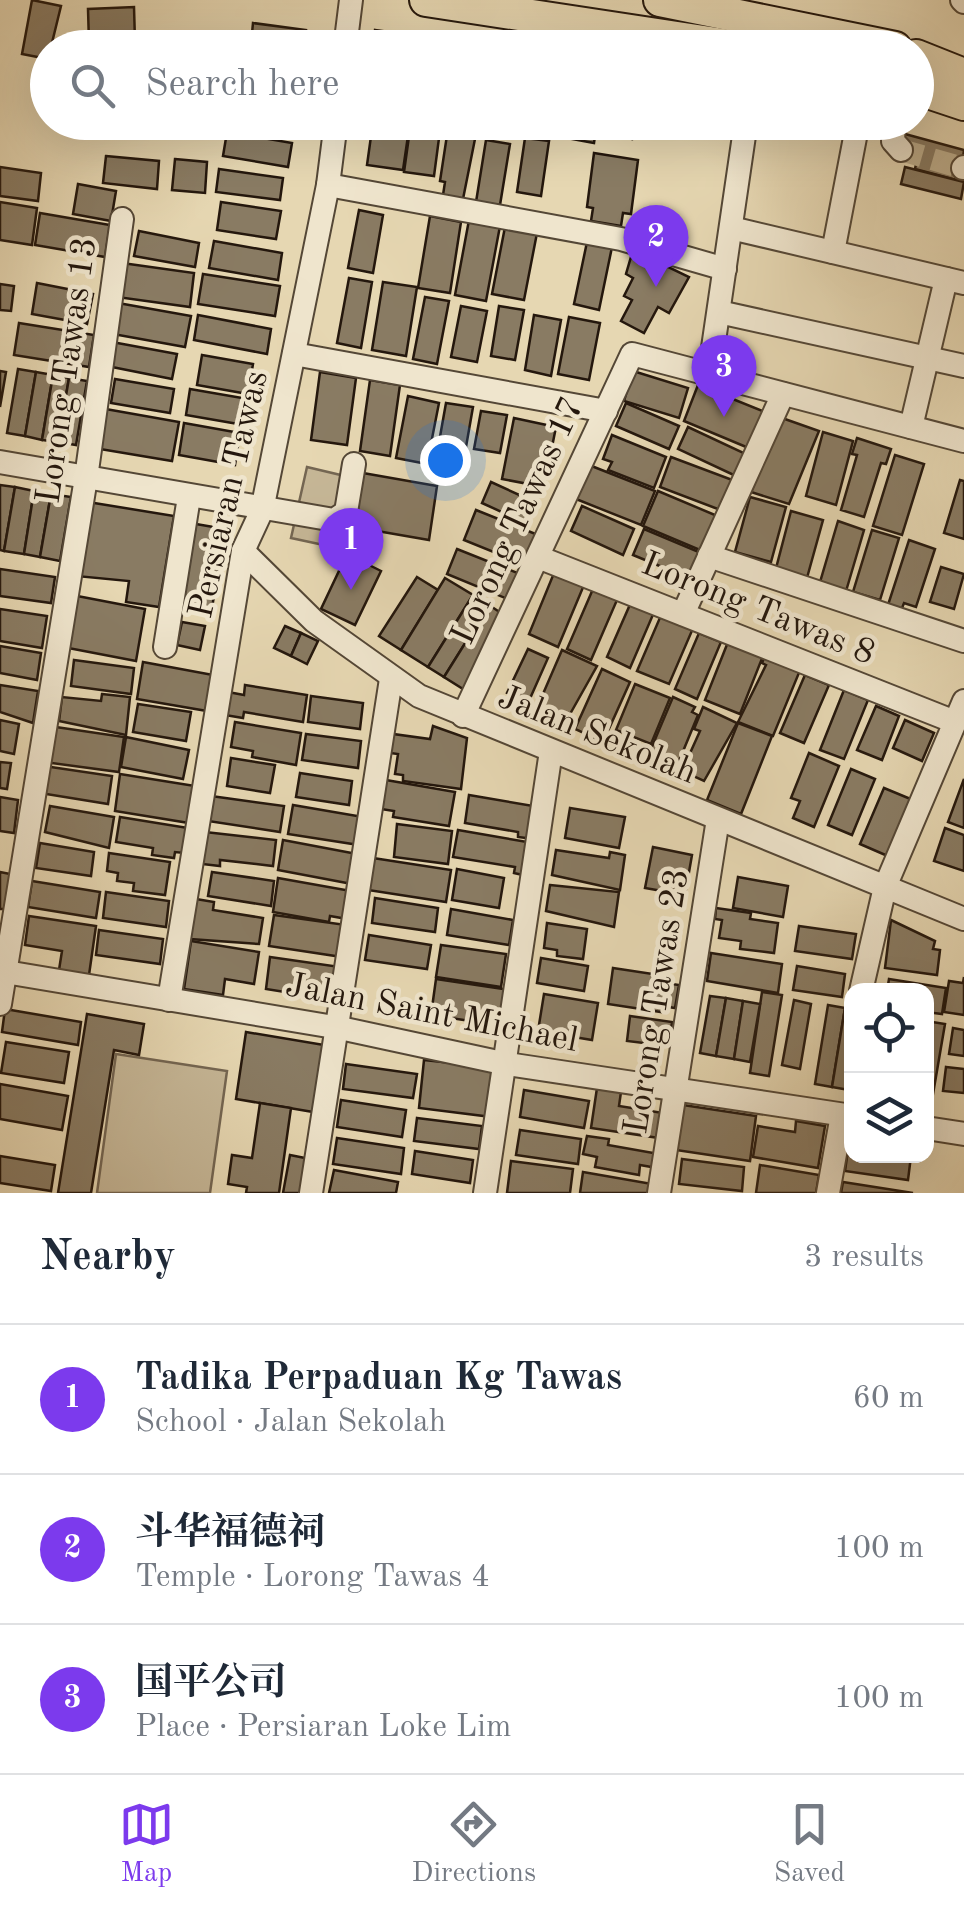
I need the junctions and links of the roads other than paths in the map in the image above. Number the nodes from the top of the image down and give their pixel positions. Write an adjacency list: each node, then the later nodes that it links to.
1 (350, 0): 5 (street)
2 (426, 0): 6 (highway)
3 (660, 0): 4 (highway)
4 (729, 6): 7 (street); 8 (highway)
5 (347, 30)
6 (624, 30)
7 (742, 30)
8 (824, 30)
9 (934, 63): 10 (highway)
10 (964, 75)
11 (934, 94): 12 (highway)
12 (964, 104)
13 (334, 140): 18 (street, Persiaran Tawas)
14 (744, 140): 20 (street)
15 (855, 140): 21 (street)
16 (893, 140): 17 (street)
17 (901, 150)
18 (328, 186): 22 (street); 25 (street, Persiaran Tawas)
19 (122, 219): 35 (street, Lorong Tawas 13)
20 (732, 228): 21 (street); 22 (street)
21 (833, 252): 23 (street)
22 (726, 269): 24 (street)
23 (955, 281): 26 (street)
24 (719, 312): 26 (street); 28 (street)
25 (294, 354): 30 (street); 37 (street, Persiaran Tawas)
26 (927, 356): 27 (street); 31 (street)
27 (964, 366)
28 (709, 375): 29 (street); 30 (street, Lorong Tawas 17)
29 (782, 394): 31 (street); 39 (street)
30 (606, 411): 40 (street, Lorong Tawas 17)
31 (911, 428): 32 (street)
32 (964, 441)
33 (0, 462): 35 (street)
34 (354, 464): 37 (street)
35 (86, 478): 36 (street); 51 (street, Lorong Tawas 13)
36 (189, 497): 37 (street); 43 (street)
37 (262, 510): 38 (street, Persiaran Tawas)
38 (243, 551): 44 (street, Jalan Sekolah); 53 (street, Persiaran Tawas)
39 (709, 556): 41 (street); 42 (street)
40 (538, 557): 41 (street, Lorong Tawas 8); 46 (street, Lorong Tawas 17)
41 (684, 614): 45 (street, Lorong Tawas 8)
42 (964, 641)
43 (166, 647)
44 (391, 679): 46 (street, Jalan Sekolah); 55 (street)
45 (960, 712): 49 (street)
46 (462, 716): 47 (street, Jalan Sekolah)
47 (550, 751): 48 (street, Jalan Sekolah); 56 (street)
48 (718, 819): 49 (street, Jalan Sekolah); 57 (street, Lorong Tawas 23)
49 (886, 887): 50 (street, Jalan Sekolah); 52 (street)
50 (964, 918)
51 (3, 972): 53 (street, Jalan Saint Michael); 54 (street, Lorong Tawas 13)
52 (863, 983)
53 (169, 1000): 55 (street, Jalan Saint Michael)
54 (0, 1004)
55 (340, 1028): 56 (street, Jalan Saint Michael); 62 (street)
56 (506, 1064): 57 (street, Jalan Saint Michael); 63 (street)
57 (678, 1090): 58 (street, Jalan Saint Michael); 64 (street, Lorong Tawas 23)
58 (844, 1116)
59 (844, 1128): 65 (street)
60 (934, 1129): 61 (street)
61 (964, 1134)
62 (311, 1193)
63 (485, 1193)
64 (659, 1193)
65 (828, 1193)

